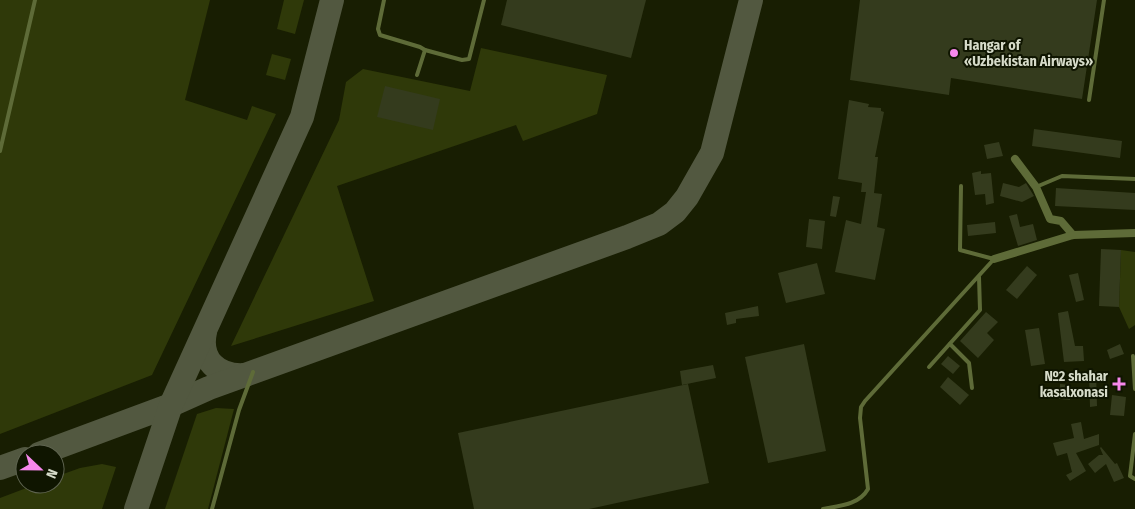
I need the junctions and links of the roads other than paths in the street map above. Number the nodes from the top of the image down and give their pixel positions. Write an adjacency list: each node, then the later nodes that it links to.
1 (35, 0): 8 (lane)
2 (384, 0): 5 (lane)
3 (484, 0): 5 (lane)
4 (1104, 0): 7 (lane)
5 (425, 50): 6 (lane)
6 (417, 75)
7 (1089, 100)
8 (0, 151)
9 (1015, 159): 12 (street)
10 (1135, 179): 12 (lane)
11 (961, 186): 15 (lane)
12 (1036, 187): 14 (street)
13 (1135, 233): 14 (street)
14 (1073, 236): 15 (street)
15 (994, 259): 16 (lane)
16 (979, 277): 17 (lane); 26 (lane)
17 (950, 344): 19 (lane); 21 (lane)
18 (1133, 356): 22 (lane)
19 (929, 367)
20 (253, 372): 25 (lane)
21 (972, 388)
22 (1135, 389)
23 (1135, 434): 24 (lane)
24 (1135, 479)
25 (212, 509)
26 (823, 509)

